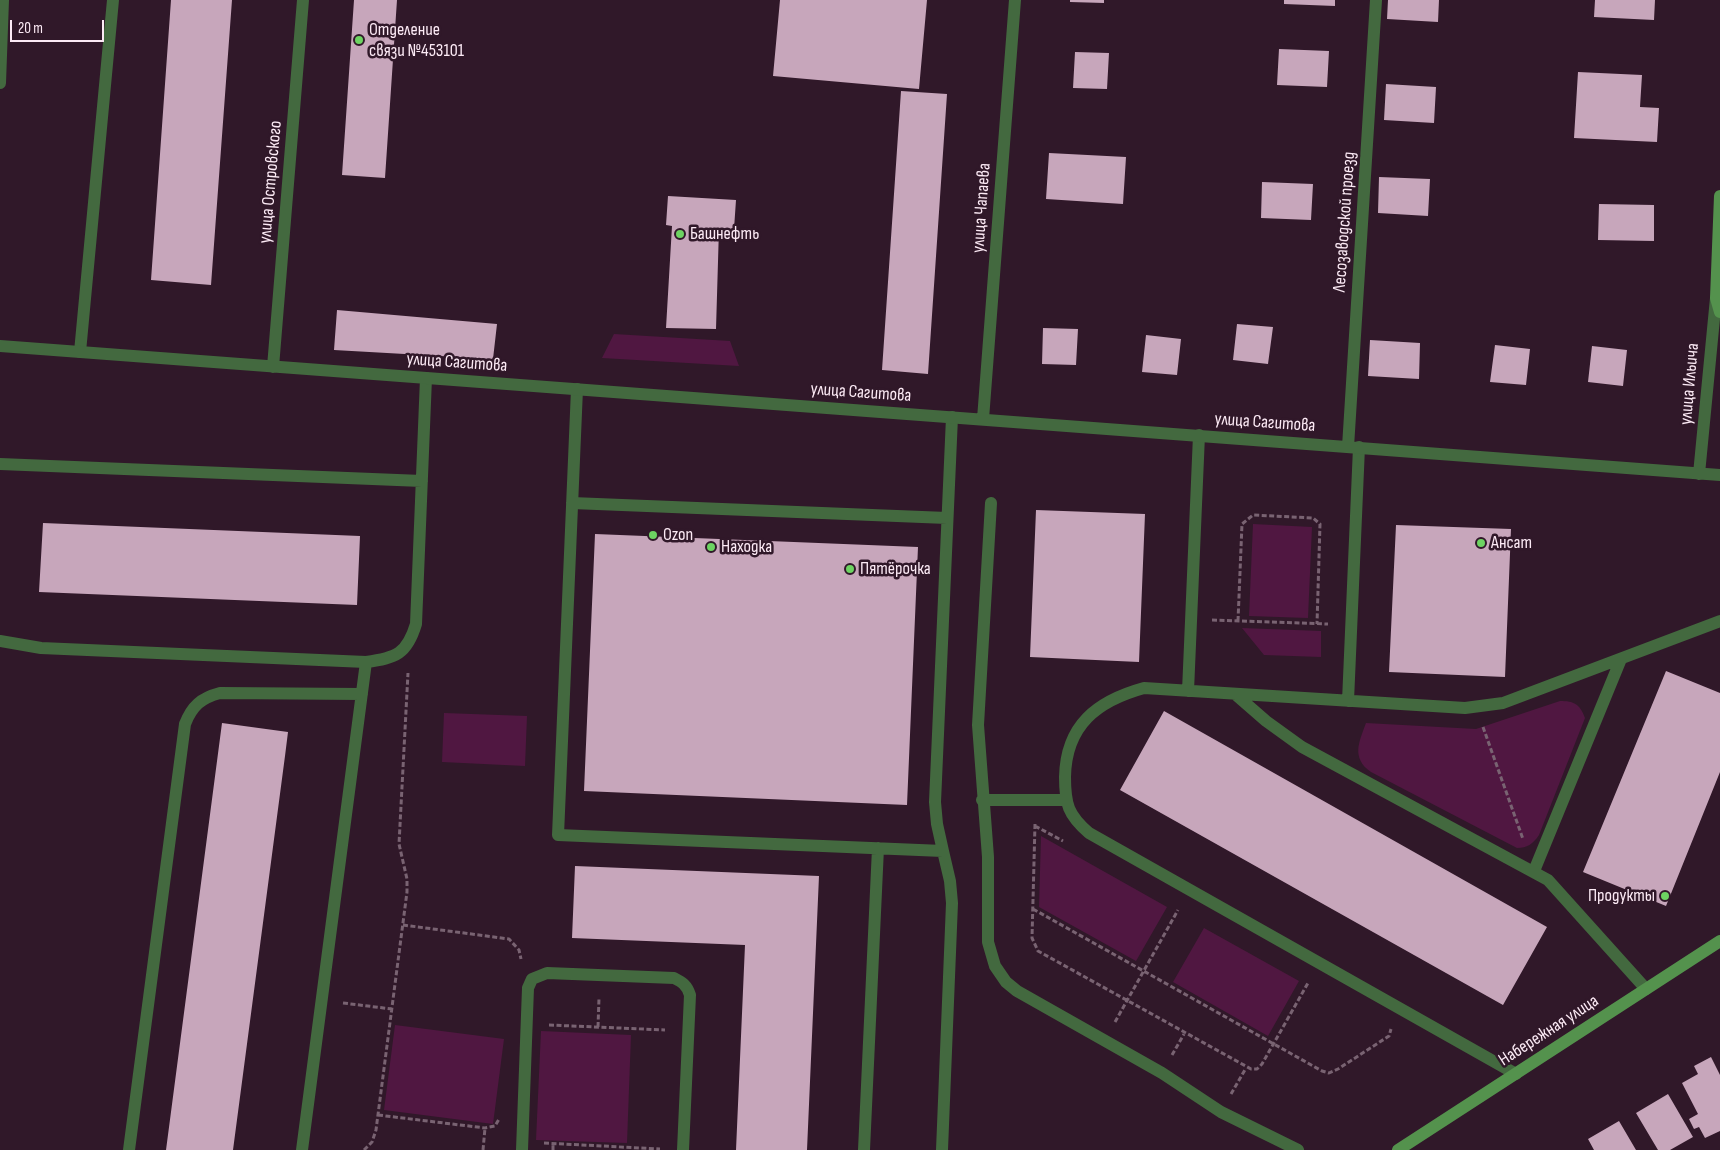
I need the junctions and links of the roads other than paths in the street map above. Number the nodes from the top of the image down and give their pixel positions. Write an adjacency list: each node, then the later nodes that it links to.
1 (3, 0): 6 (street)
2 (113, 0): 12 (street)
3 (303, 0): 13 (street, улица Островского)
4 (1015, 0): 17 (street, улица Чапаева)
5 (1376, 0): 19 (street, Лесозаводской проезд)
6 (0, 84)
7 (1720, 196): 8 (street, улица Ильича)
8 (1719, 257): 9 (street, улица Ильича)
9 (1716, 298): 10 (street, улица Ильича); 21 (street, улица Ильича)
10 (1720, 312)
11 (0, 346): 12 (street, улица Сагитова)
12 (80, 352): 13 (street, улица Сагитова)
13 (273, 367): 14 (street, улица Сагитова)
14 (426, 378): 15 (street, улица Сагитова); 23 (street)
15 (577, 389): 16 (street, улица Сагитова); 24 (street)
16 (952, 417): 17 (street, улица Сагитова); 26 (street)
17 (983, 419): 18 (street, улица Сагитова)
18 (1198, 435): 19 (street, улица Сагитова); 31 (street)
19 (1354, 447): 21 (street, улица Сагитова); 34 (street, Лесозаводской проезд)
20 (0, 464): 23 (street)
21 (1699, 474): 22 (street, улица Сагитова)
22 (1720, 475)
23 (422, 481): 30 (street)
24 (572, 503): 26 (street); 37 (street)
25 (991, 503): 35 (street)
26 (947, 518): 38 (street)
27 (1720, 622): 29 (street)
28 (0, 641): 30 (street)
29 (1621, 659): 34 (street); 39 (street)
30 (366, 662): 32 (street)
31 (1188, 691): 33 (street); 36 (street)
32 (362, 694): 44 (street); 45 (street)
33 (1236, 694): 34 (street); 39 (street)
34 (1348, 701)
35 (982, 800): 36 (street); 49 (street)
36 (1065, 800): 42 (street)
37 (878, 848): 38 (street); 47 (street)
38 (943, 851): 48 (street)
39 (1534, 871): 41 (street)
40 (1720, 941): 41 (street, Набережная улица)
41 (1646, 989): 42 (street, Набережная улица)
42 (1516, 1074): 50 (street, Набережная улица)
43 (522, 1146): 46 (street)
44 (129, 1150)
45 (302, 1150)
46 (683, 1150)
47 (864, 1150)
48 (942, 1150)
49 (1298, 1150)
50 (1398, 1150)

